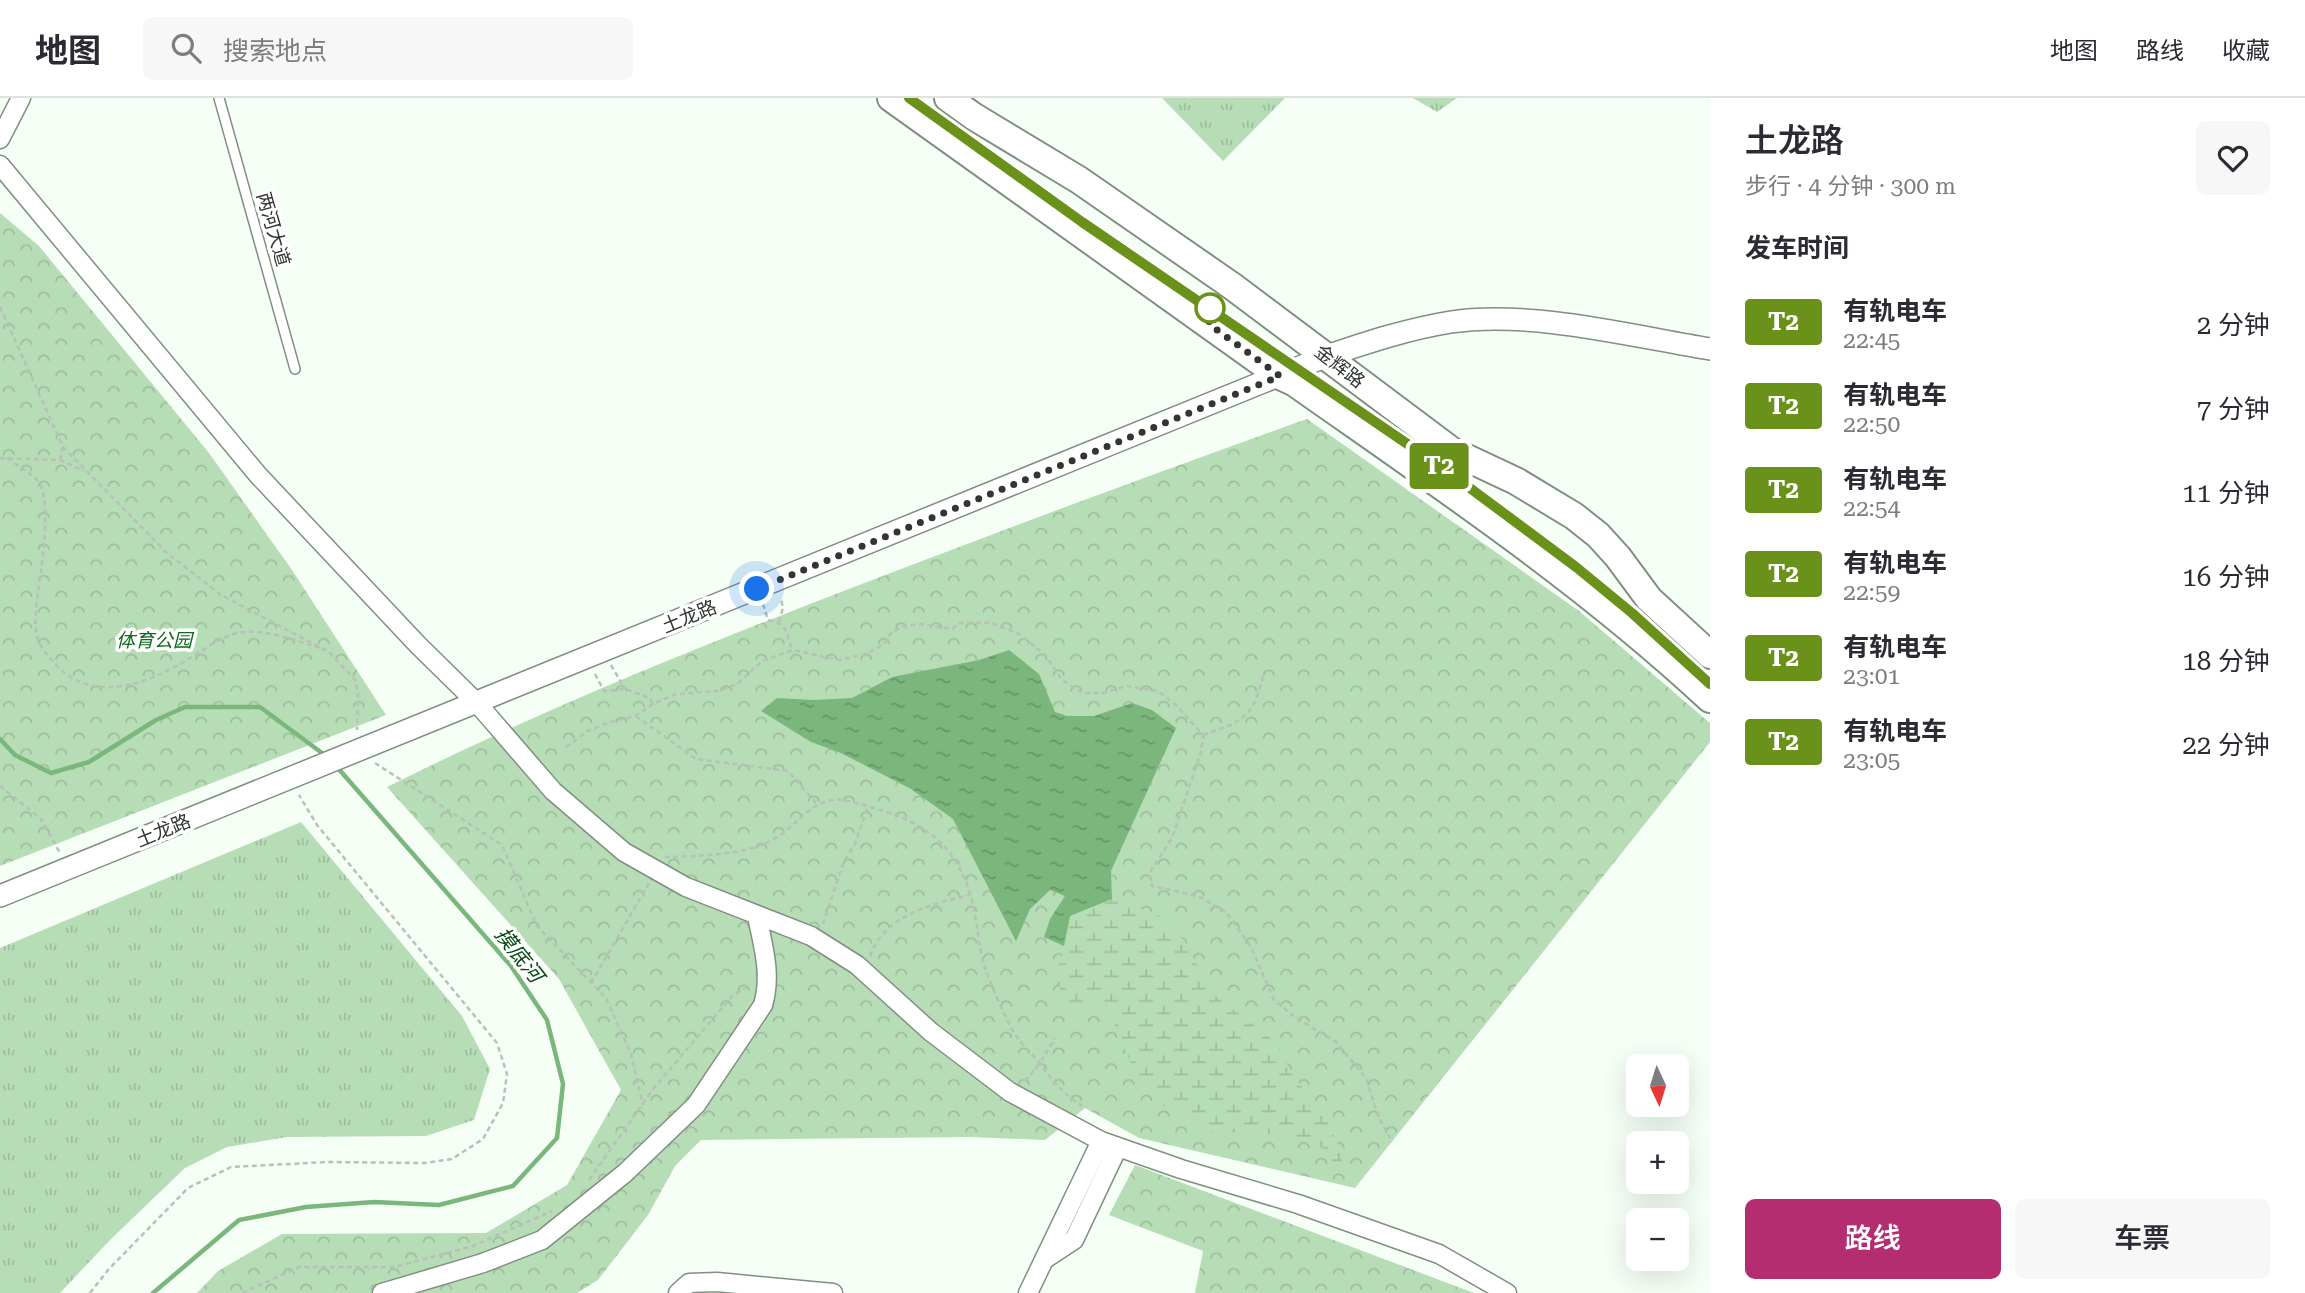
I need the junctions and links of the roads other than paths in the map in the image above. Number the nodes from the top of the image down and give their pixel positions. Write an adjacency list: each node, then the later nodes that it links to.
1 (21, 98): 5 (street)
2 (219, 98): 9 (lane, 两河大道)
3 (891, 98): 10 (main road, 金辉路)
4 (948, 98): 8 (main road, 金辉路)
5 (0, 139)
6 (0, 165): 13 (street)
7 (1710, 349): 8 (street, 土龙路)
8 (1327, 356): 10 (street, 土龙路); 11 (main road, 金辉路)
9 (295, 369)
10 (1280, 376): 12 (main road, 金辉路); 13 (street, 土龙路)
11 (1710, 655)
12 (1710, 699)
13 (477, 703): 14 (street, 土龙路); 15 (street)
14 (0, 896)
15 (757, 916): 16 (street); 17 (street)
16 (1110, 1144): 20 (street); 21 (street)
17 (382, 1293)
18 (678, 1293): 19 (street)
19 (833, 1293)
20 (1028, 1293)
21 (1507, 1293)

